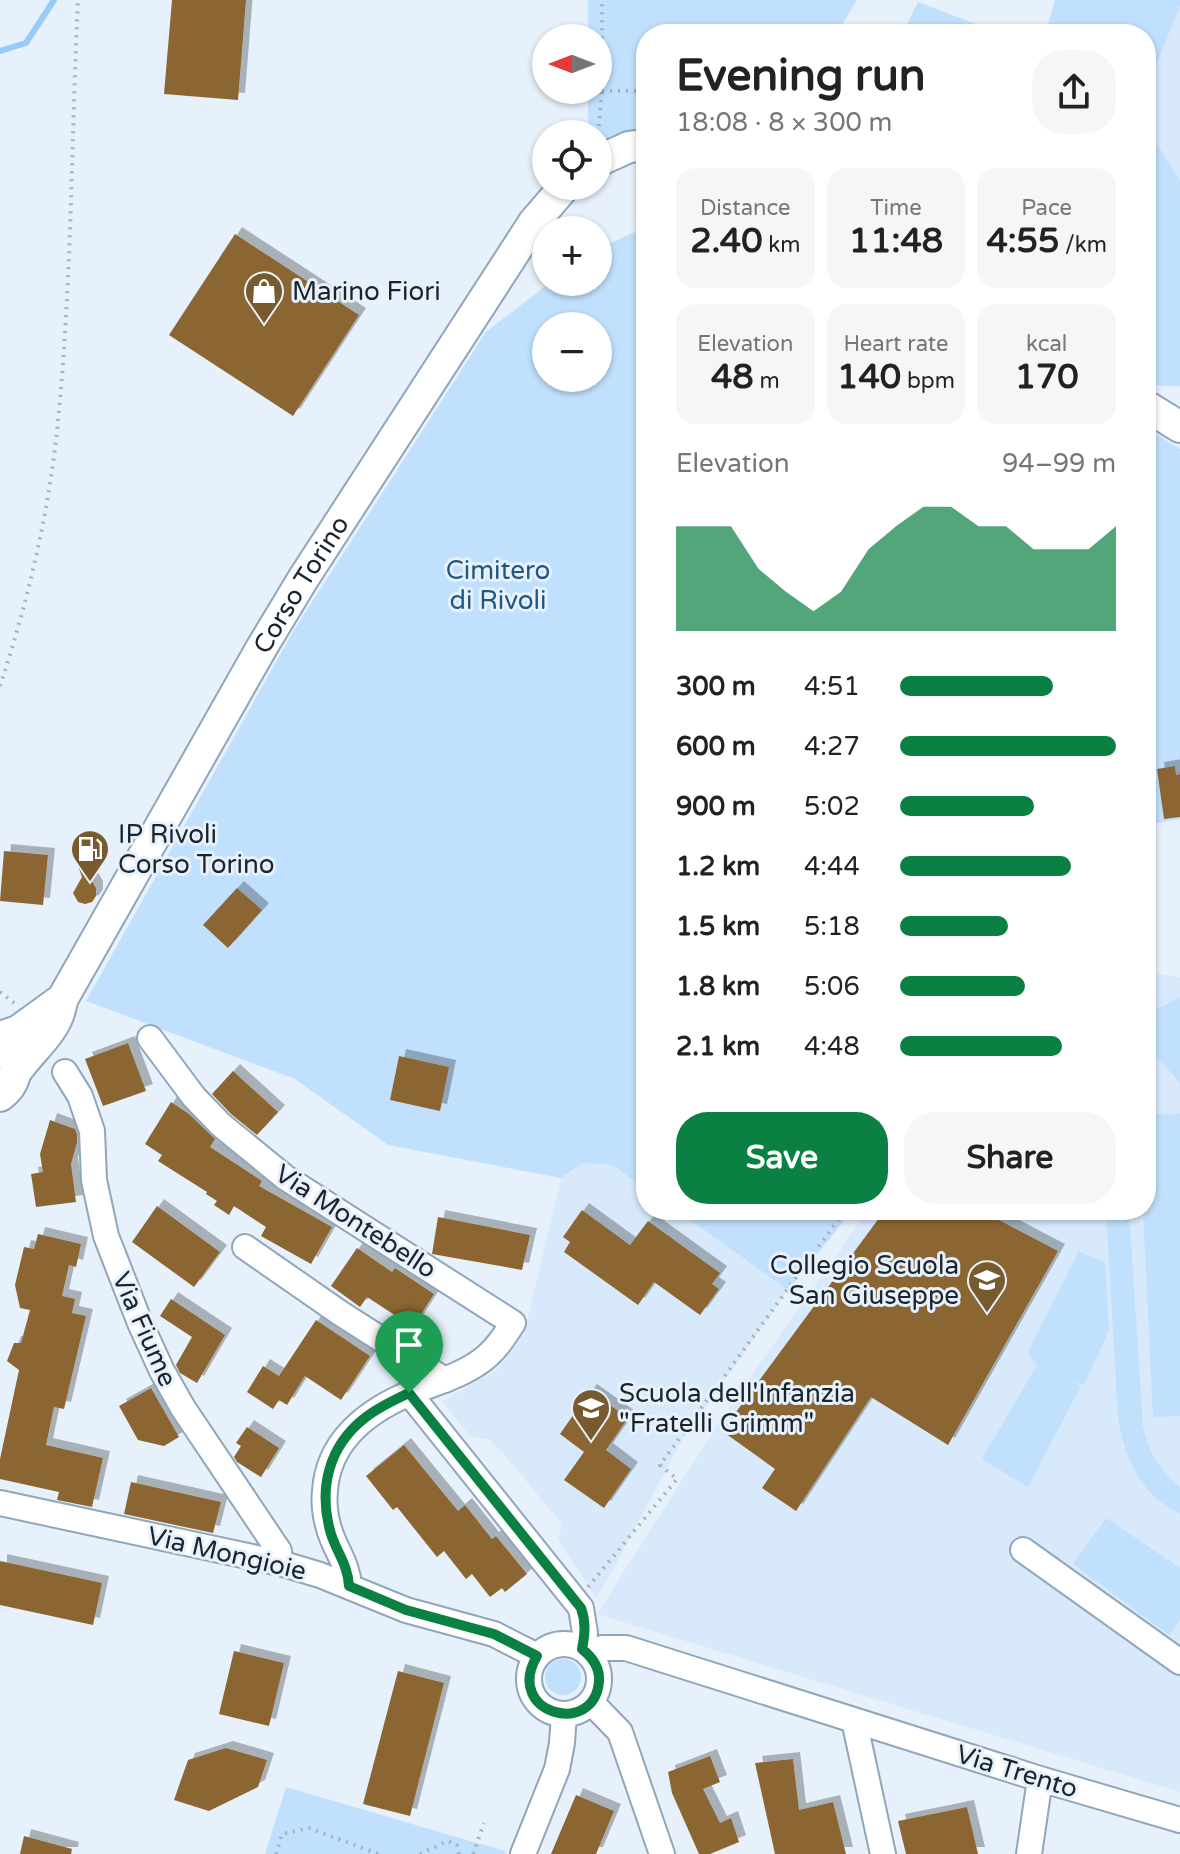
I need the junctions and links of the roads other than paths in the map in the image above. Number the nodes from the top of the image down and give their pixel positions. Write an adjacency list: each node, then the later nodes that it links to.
1 (636, 146): 2 (main road)
2 (612, 155)
3 (551, 200): 8 (main road, Corso Torino)
4 (1156, 398): 5 (main road)
5 (1180, 398)
6 (1156, 412): 7 (main road)
7 (1180, 427)
8 (63, 998): 10 (main road, Corso Torino); 12 (main road, Corso Torino)
9 (150, 1038): 14 (street, Via Montebello)
10 (0, 1039): 12 (main road)
11 (65, 1072): 18 (street, Via Fiume)
12 (8, 1084)
13 (245, 1247): 14 (street)
14 (445, 1380): 15 (street, Via Montebello)
15 (409, 1393): 19 (street, Via Montebello); 20 (street)
16 (0, 1503): 18 (street, Via Mongioie)
17 (1023, 1550): 22 (street)
18 (280, 1563): 19 (street, Via Mongioie)
19 (349, 1586): 21 (street, Via Mongioie)
20 (585, 1651): 21 (street); 23 (street); 25 (street, Via Trento)
21 (537, 1656): 24 (street)
22 (1180, 1662)
23 (591, 1702): 24 (street); 29 (street)
24 (564, 1714): 28 (street)
25 (854, 1720): 26 (street, Via Trento); 30 (street)
26 (1040, 1779): 27 (street, Via Trento); 31 (street)
27 (1180, 1820)
28 (523, 1854)
29 (662, 1854)
30 (883, 1854)
31 (1029, 1854)

